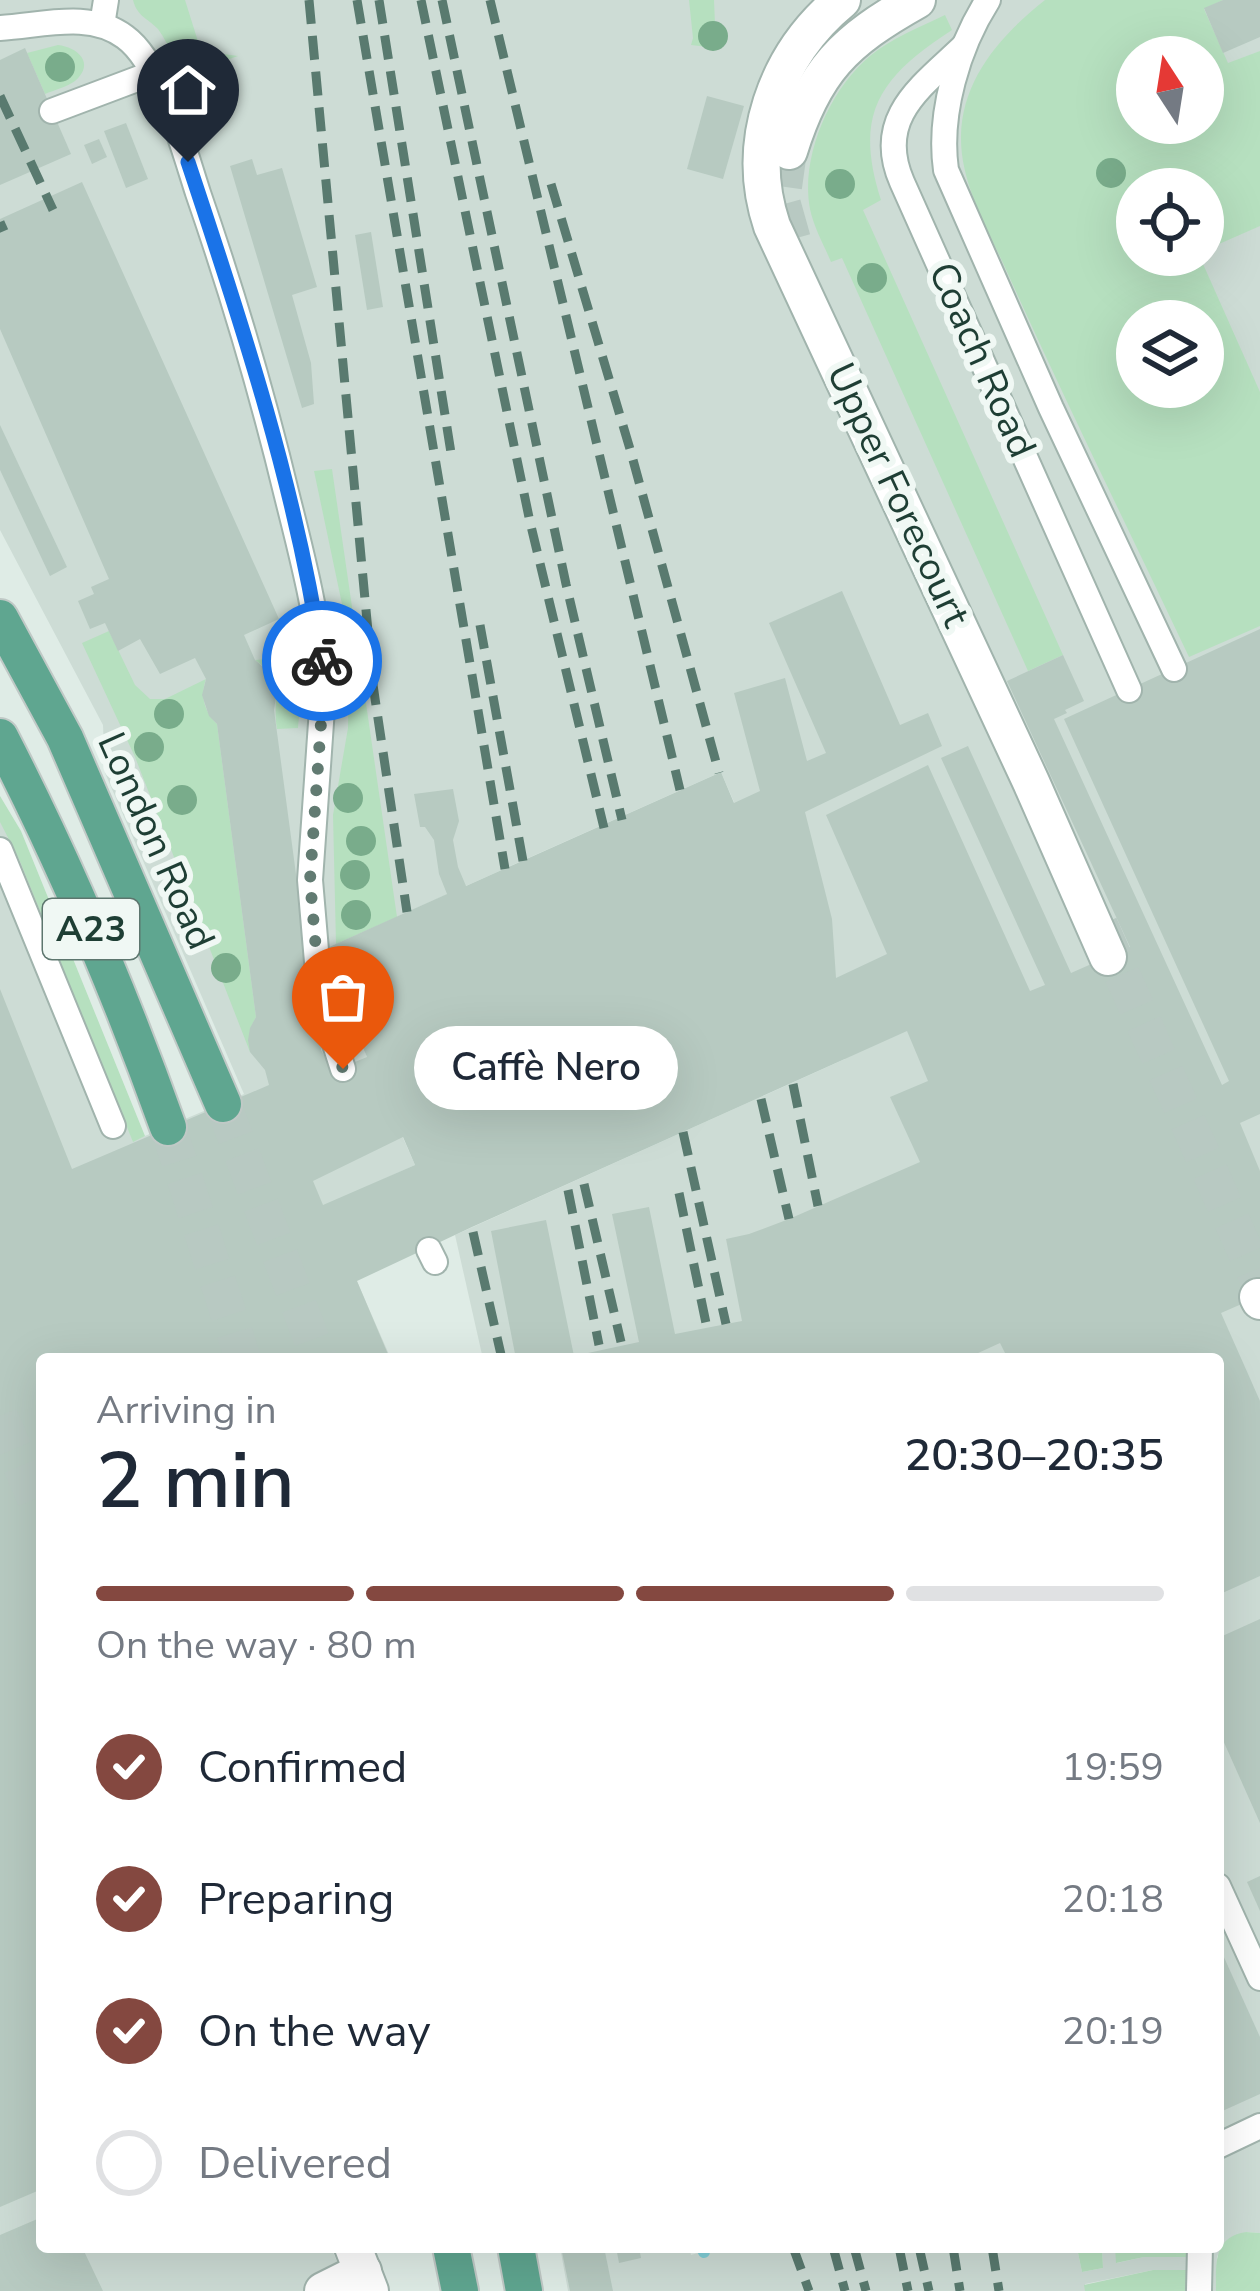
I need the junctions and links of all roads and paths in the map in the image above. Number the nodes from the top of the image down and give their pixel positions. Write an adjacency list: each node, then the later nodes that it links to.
1 (842, 0): 15 (street, Upper Forecourt)
2 (917, 0): 9 (street)
3 (988, 0): 6 (lane, Coach Road)
4 (104, 12): 5 (lane); 7 (lane)
5 (0, 28)
6 (965, 46): 11 (lane, Coach Road); 12 (lane, Coach Road)
7 (153, 73): 8 (lane); 16 (lane)
8 (52, 111)
9 (790, 151)
10 (0, 618): 17 (main road, London Road / A23)
11 (1174, 669)
12 (1129, 690)
13 (0, 736): 19 (main road, A23)
14 (0, 850): 18 (lane)
15 (1108, 957)
16 (343, 1069)
17 (223, 1104)
18 (113, 1126)
19 (167, 1127)
20 (1224, 1899): 21 (lane)
21 (1260, 1978)
22 (1260, 2126): 23 (lane)
23 (1224, 2143)
24 (452, 2253): 29 (main road)
25 (517, 2253): 30 (main road)
26 (1200, 2253): 31 (lane)
27 (362, 2270): 28 (street)
28 (323, 2291)
29 (460, 2291)
30 (524, 2291)
31 (1199, 2291)

